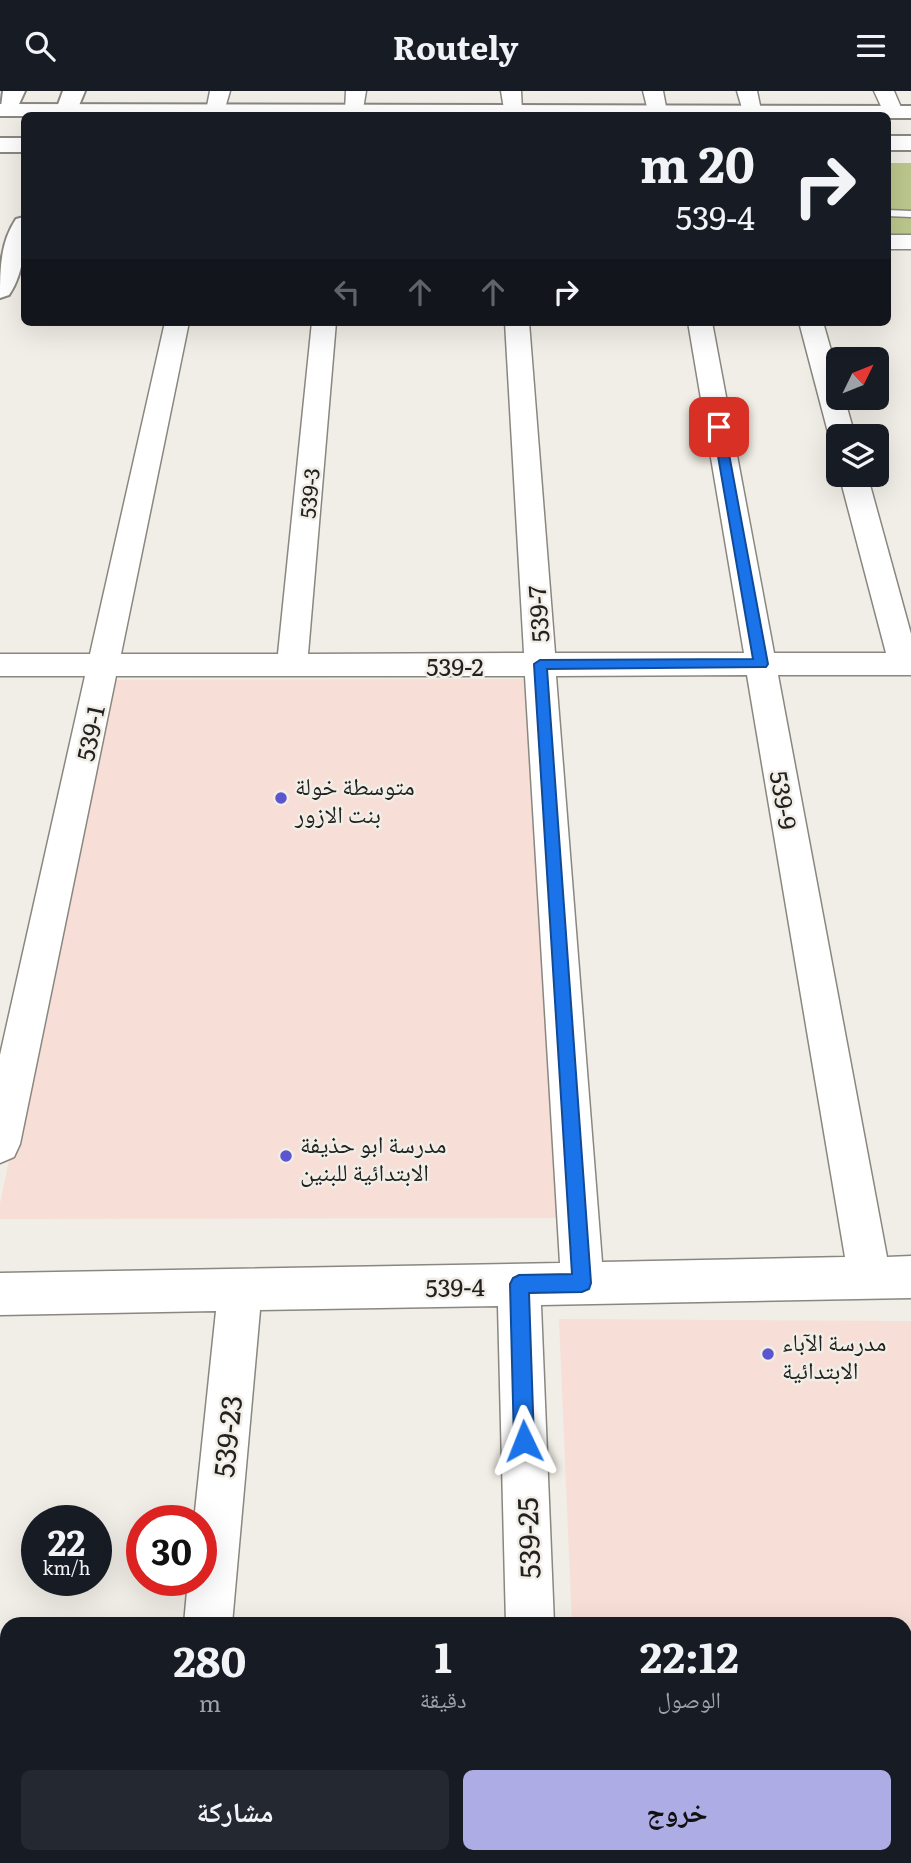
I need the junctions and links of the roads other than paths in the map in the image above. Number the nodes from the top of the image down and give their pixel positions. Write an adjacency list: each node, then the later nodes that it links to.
1 (747, 91): 10 (street)
2 (884, 91): 11 (street)
3 (71, 101): 4 (main road); 8 (main road)
4 (218, 101): 5 (main road)
5 (356, 101): 6 (main road)
6 (511, 101): 7 (main road)
7 (655, 102): 9 (main road)
8 (7, 104)
9 (744, 112)
10 (753, 112)
11 (902, 112)
12 (891, 143): 13 (main road)
13 (911, 143)
14 (0, 145): 15 (main road)
15 (21, 145)
16 (891, 213): 17 (lane)
17 (911, 214)
18 (17, 235): 21 (main road)
19 (891, 241): 20 (street)
20 (911, 242)
21 (0, 290)
22 (176, 326): 32 (street, 539-1)
23 (324, 326): 33 (street, 539-3)
24 (517, 326): 29 (street, 539-7)
25 (701, 326): 30 (street, 539-9)
26 (812, 326): 27 (street)
27 (839, 424)
28 (857, 487): 31 (street)
29 (540, 664): 30 (street, 539-2); 33 (street, 539-2); 38 (street, 539-7)
30 (761, 664): 31 (street, 539-2); 37 (street, 539-9)
31 (908, 664)
32 (103, 665): 33 (street, 539-2); 34 (street, 539-2); 35 (street, 539-1)
33 (292, 665)
34 (0, 666)
35 (0, 1144)
36 (911, 1277): 37 (street, 539-4)
37 (870, 1278): 38 (street, 539-4)
38 (582, 1283): 39 (street, 539-4)
39 (519, 1284): 40 (street, 539-4); 43 (street, 539-25)
40 (240, 1290): 41 (street, 539-4); 42 (street, 539-23)
41 (0, 1294)
42 (209, 1617)
43 (530, 1617)

